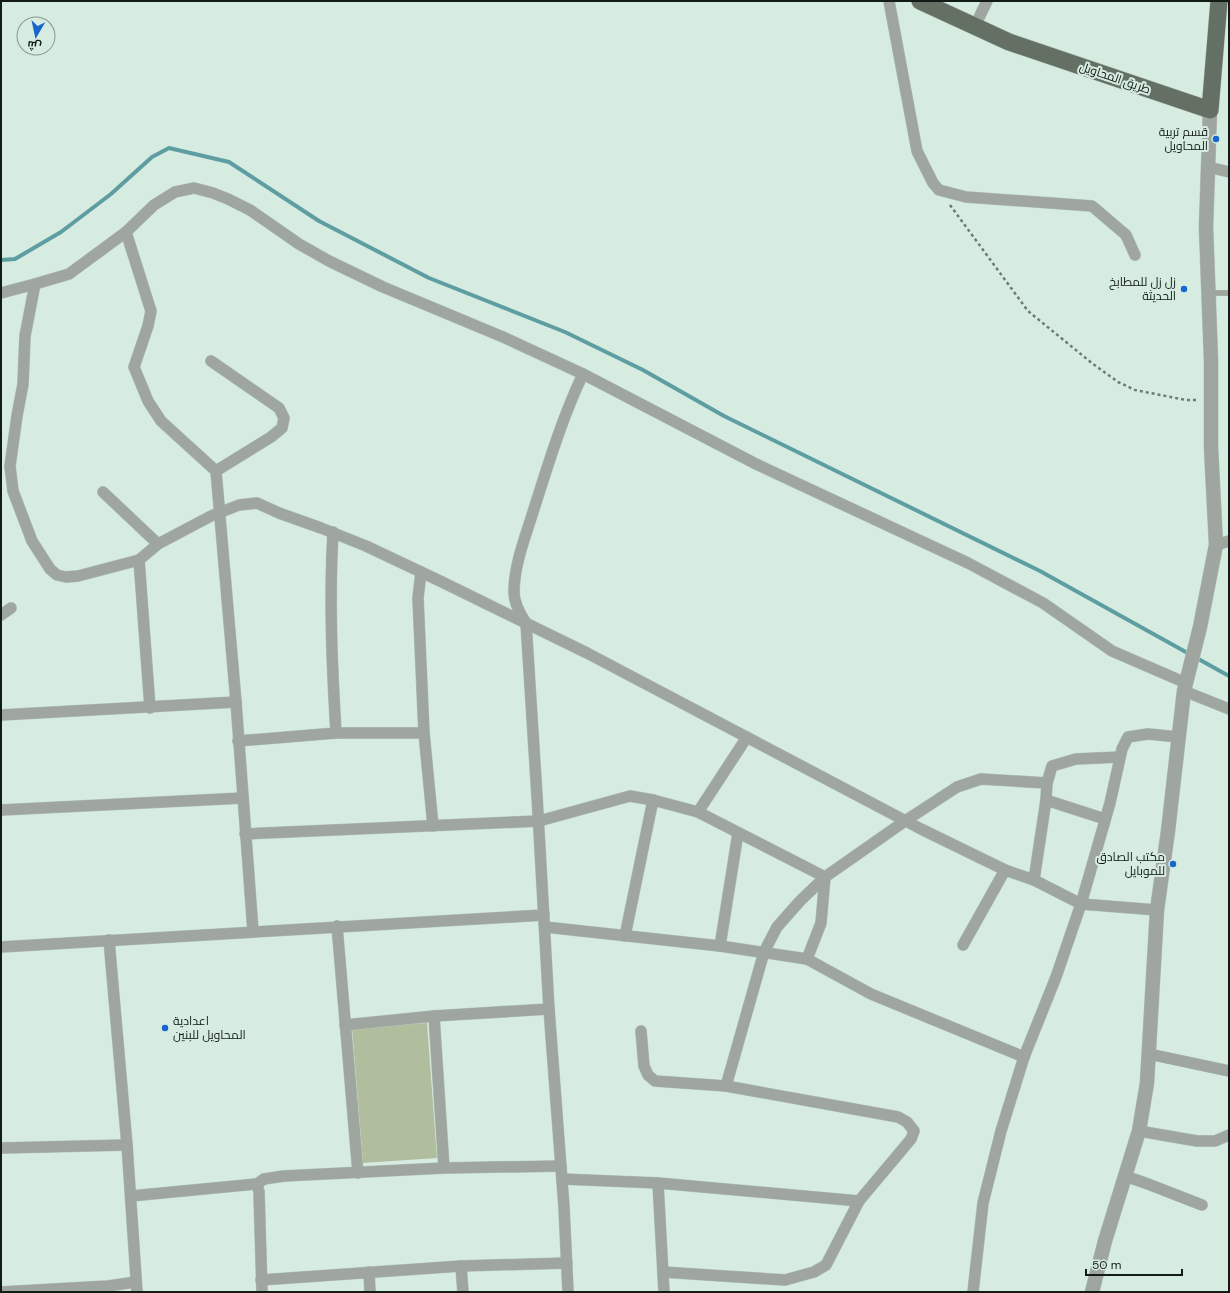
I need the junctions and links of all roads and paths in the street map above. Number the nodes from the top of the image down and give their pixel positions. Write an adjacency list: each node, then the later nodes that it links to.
1 (889, 1): 9 (street)
2 (920, 1): 5 (main road, طريق المحاويل)
3 (987, 1): 5 (street)
4 (1219, 1): 6 (main road)
5 (975, 26): 6 (main road, طريق المحاويل)
6 (1210, 110): 7 (street)
7 (1208, 168): 8 (street); 13 (street)
8 (1229, 172)
9 (939, 190): 11 (street); 18 (path)
10 (126, 232): 12 (street); 17 (street); 19 (street)
11 (1135, 255)
12 (35, 284): 14 (street); 26 (street)
13 (1208, 292): 15 (lane); 18 (street)
14 (1, 293)
15 (1229, 293)
16 (211, 361): 19 (street)
17 (583, 374): 30 (street); 31 (street)
18 (1211, 399): 25 (street)
19 (216, 471): 21 (street)
20 (104, 492): 24 (street)
21 (219, 513): 22 (street); 24 (street); 32 (street)
22 (333, 532): 27 (street); 36 (street)
23 (1229, 541): 25 (street)
24 (158, 544): 26 (street)
25 (1216, 545): 31 (street)
26 (139, 560): 33 (street)
27 (421, 572): 30 (street); 37 (street)
28 (11, 608): 29 (street)
29 (1, 615)
30 (526, 623): 38 (street); 50 (street)
31 (1185, 687): 34 (street); 39 (street)
32 (236, 702): 33 (street); 40 (street)
33 (150, 708): 35 (street)
34 (1229, 709)
35 (1, 715)
36 (336, 733): 37 (street); 40 (street)
37 (424, 733): 51 (street)
38 (747, 737): 47 (street); 48 (street)
39 (1179, 737): 41 (street); 58 (street)
40 (238, 741): 43 (street)
41 (1120, 757): 42 (street); 49 (street)
42 (1047, 783): 45 (street); 48 (street)
43 (243, 798): 46 (street); 53 (street)
44 (653, 800): 47 (street); 50 (street); 63 (street)
45 (1046, 800): 49 (street); 56 (street)
46 (1, 810)
47 (698, 812): 52 (street)
48 (905, 820): 54 (street); 55 (street)
49 (1105, 820): 57 (street)
50 (539, 821): 51 (street); 59 (street)
51 (433, 826): 53 (street)
52 (738, 833): 55 (street); 67 (street)
53 (245, 834): 62 (street)
54 (1005, 870): 56 (street); 65 (street)
55 (825, 877): 68 (street); 69 (street)
56 (1034, 880): 57 (street)
57 (1081, 904): 58 (street); 75 (street)
58 (1157, 910): 74 (street)
59 (544, 915): 60 (street); 61 (street)
60 (337, 926): 62 (street); 72 (street)
61 (545, 927): 63 (street); 70 (street)
62 (253, 931): 64 (street)
63 (625, 936): 67 (street)
64 (109, 940): 66 (street); 80 (street)
65 (963, 945)
66 (1, 946)
67 (720, 946): 68 (street)
68 (764, 952): 69 (street); 77 (street)
69 (807, 959): 75 (street)
70 (549, 1009): 71 (street); 82 (street)
71 (434, 1016): 72 (street); 83 (street)
72 (345, 1025): 84 (street)
73 (641, 1031): 77 (street)
74 (1149, 1054): 76 (street); 78 (street)
75 (1024, 1057): 104 (street)
76 (1229, 1071)
77 (726, 1086): 90 (street)
78 (1139, 1131): 79 (street); 85 (street)
79 (1229, 1135)
80 (127, 1145): 81 (street); 89 (street)
81 (1, 1148)
82 (560, 1166): 83 (street); 86 (street)
83 (444, 1168): 84 (street)
84 (358, 1173): 88 (street)
85 (1125, 1176): 91 (street); 105 (street)
86 (562, 1178): 87 (street); 92 (street)
87 (658, 1183): 90 (street); 95 (street)
88 (257, 1184): 89 (street); 96 (street)
89 (131, 1196): 97 (street)
90 (859, 1201): 95 (street)
91 (1202, 1205)
92 (567, 1263): 93 (street); 102 (street)
93 (461, 1266): 94 (street); 101 (street)
94 (369, 1272): 96 (street); 100 (street)
95 (663, 1272): 103 (street)
96 (261, 1280): 99 (street)
97 (136, 1287): 98 (street)
98 (1, 1292)
99 (262, 1292)
100 (370, 1292)
101 (463, 1292)
102 (568, 1292)
103 (664, 1292)
104 (973, 1292)
105 (1092, 1292)

